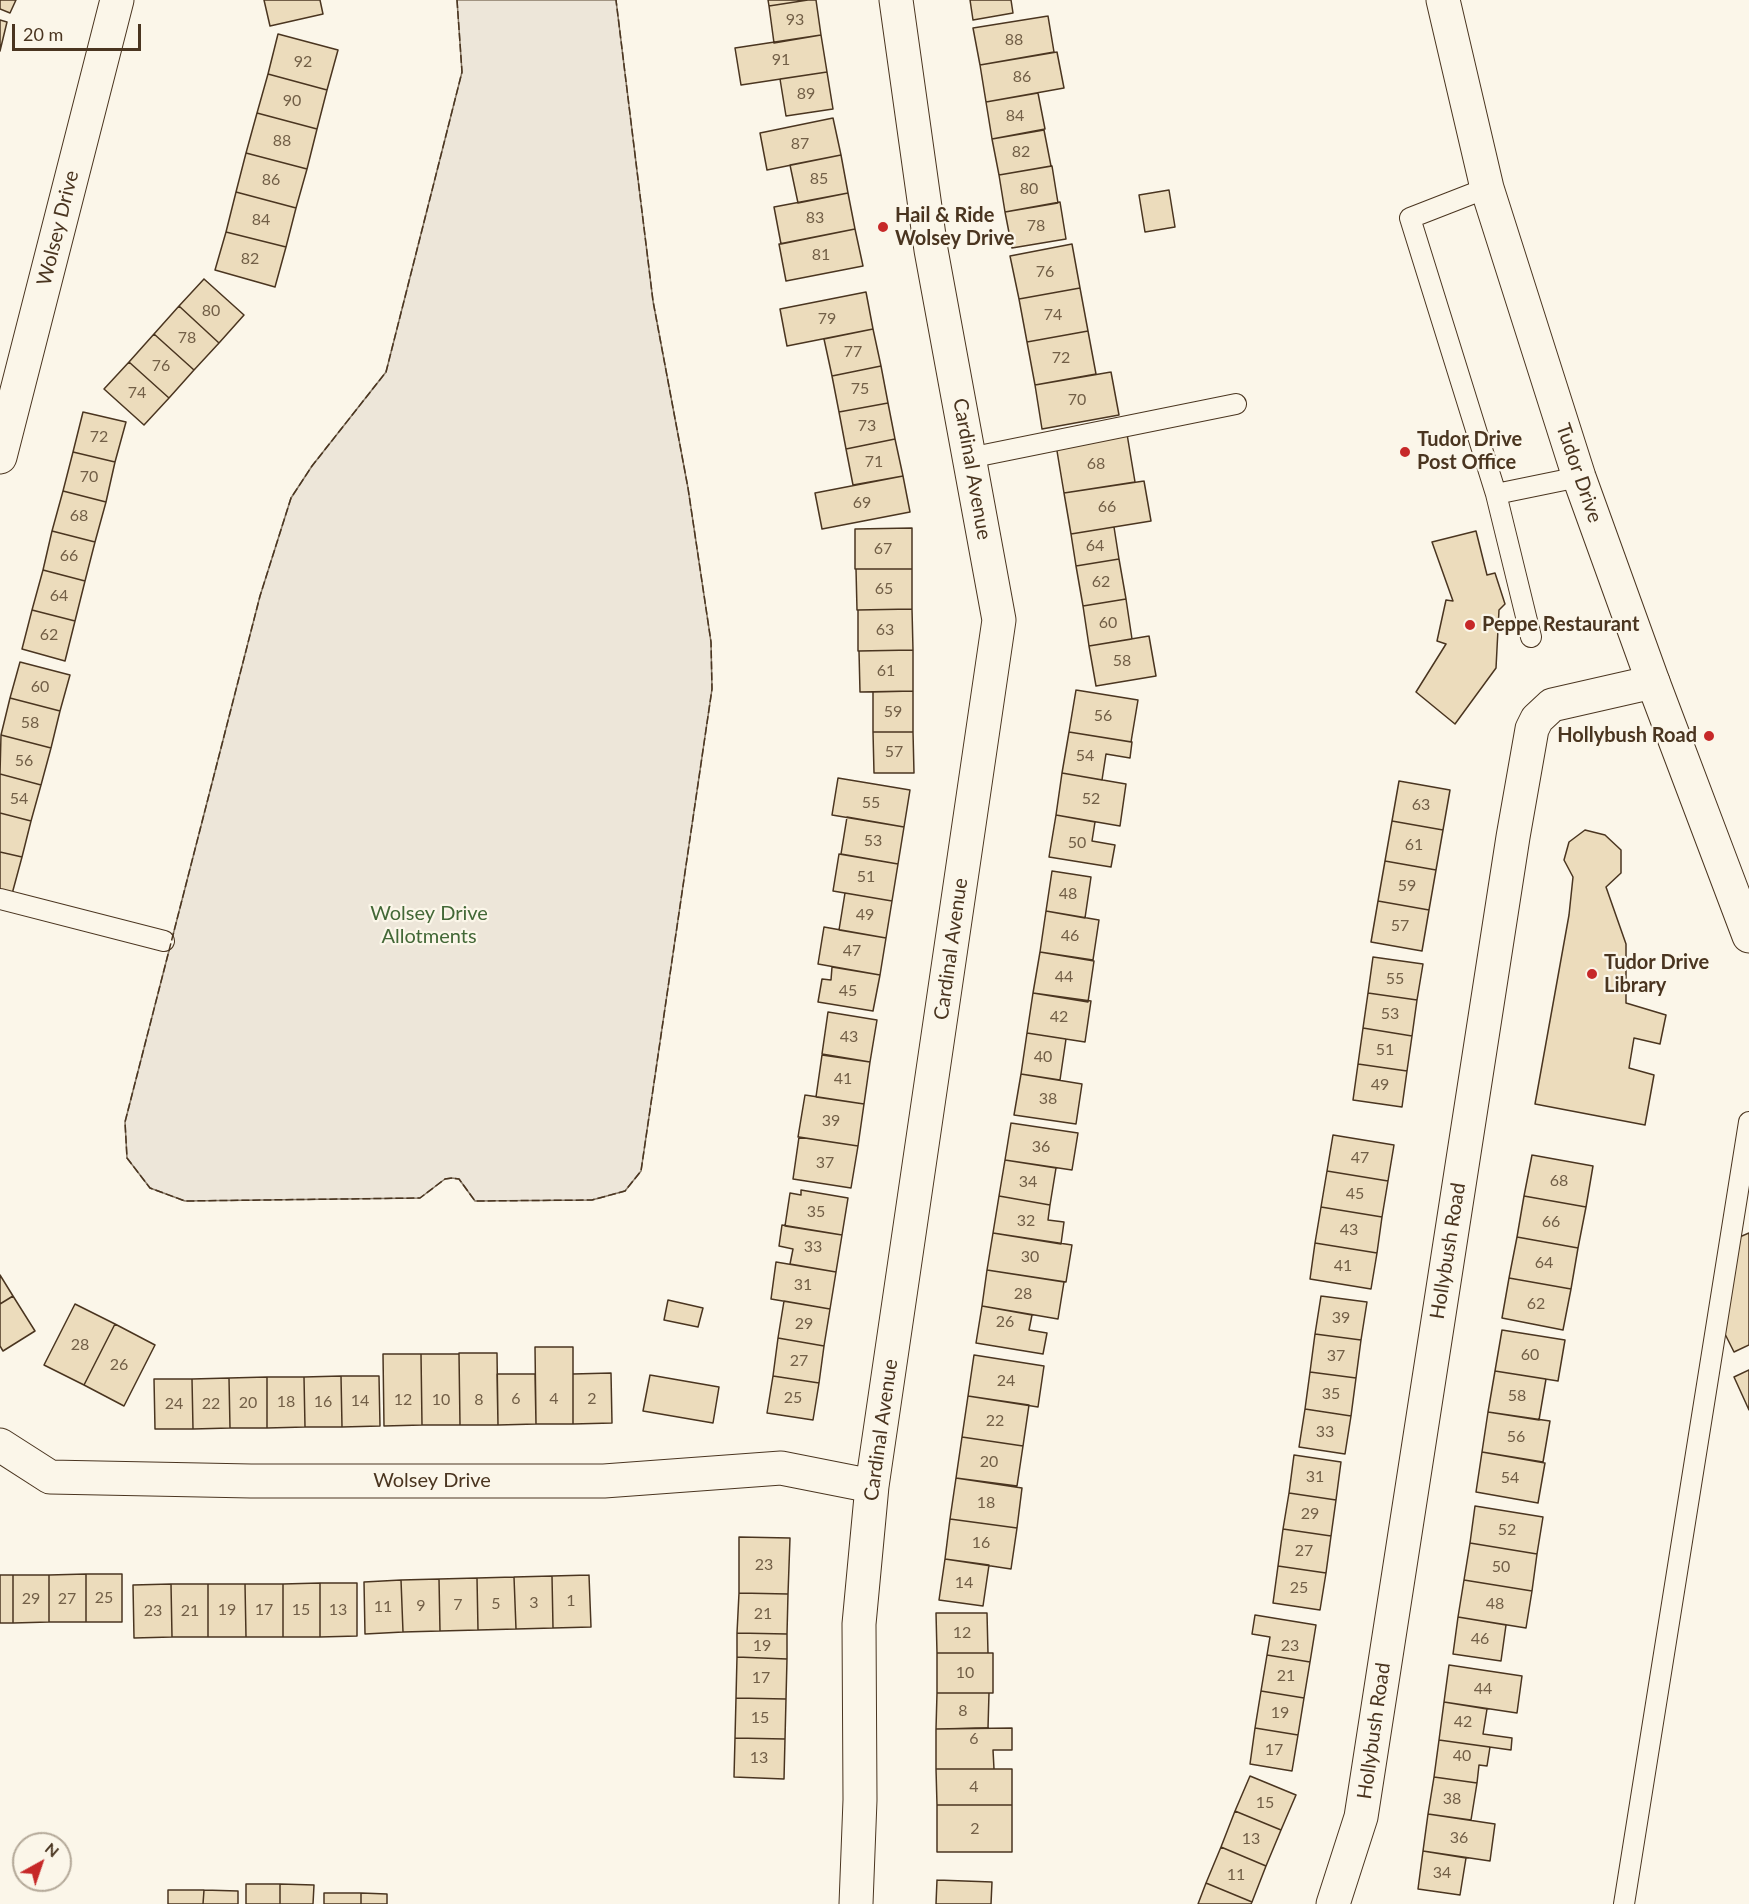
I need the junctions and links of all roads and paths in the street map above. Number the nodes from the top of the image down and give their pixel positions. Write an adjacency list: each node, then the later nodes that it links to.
1 (117, 0): 6 (street, Wolsey Drive)
2 (896, 0): 7 (street, Cardinal Avenue)
3 (1443, 0): 4 (street, Tudor Drive)
4 (1487, 188): 8 (street, Tudor Drive); 9 (lane)
5 (1236, 404): 7 (lane)
6 (0, 456)
7 (969, 458): 17 (street, Cardinal Avenue)
8 (1579, 477): 9 (lane); 11 (street, Tudor Drive)
9 (1496, 494): 10 (lane)
10 (1531, 637)
11 (1653, 682): 13 (street, Tudor Drive); 19 (street, Hollybush Road)
12 (0, 899): 14 (lane)
13 (1749, 936)
14 (164, 941)
15 (1749, 1122): 20 (lane)
16 (0, 1445): 17 (street, Wolsey Drive)
17 (872, 1485): 18 (street, Cardinal Avenue)
18 (856, 1904)
19 (1333, 1904)
20 (1624, 1904)

